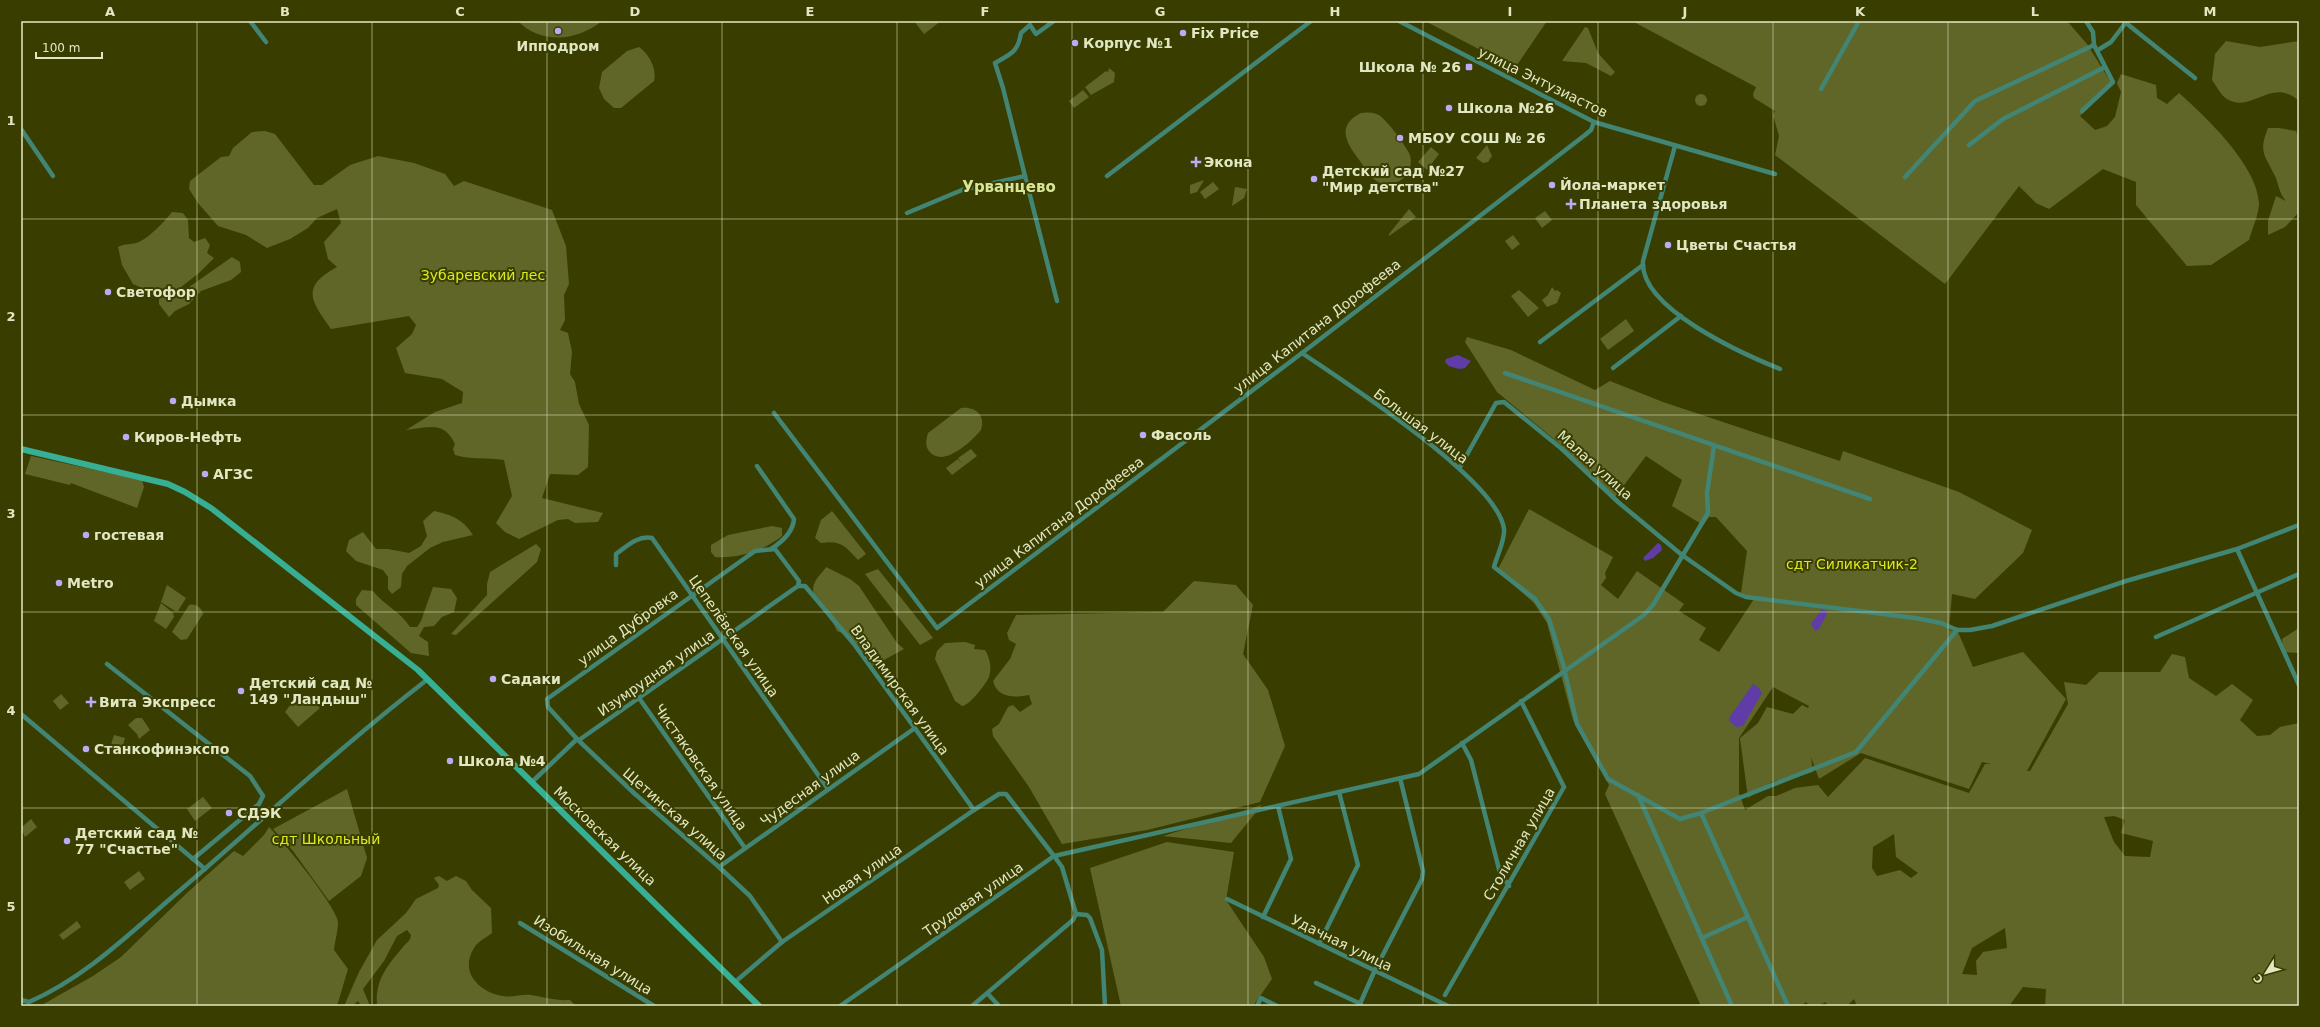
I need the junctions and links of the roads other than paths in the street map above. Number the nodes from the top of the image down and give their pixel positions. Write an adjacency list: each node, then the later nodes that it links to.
1 (250, 21): 8 (street)
2 (1054, 21): 21 (street)
3 (1311, 21): 22 (street)
4 (1399, 21): 15 (street, улица Энтузиастов)
5 (1859, 21): 13 (street)
6 (2086, 21): 9 (street)
7 (2126, 22): 10 (street); 12 (street)
8 (266, 42)
9 (2094, 45): 10 (street); 23 (street)
10 (2098, 50): 11 (street)
11 (2105, 67): 14 (street); 17 (street)
12 (2195, 78)
13 (1821, 89)
14 (2082, 111)
15 (1594, 122): 18 (street, улица Энтузиастов); 29 (street, улица Капитана Дорофеева)
16 (21, 129): 20 (street)
17 (1969, 145)
18 (1674, 146): 19 (street, улица Энтузиастов); 25 (street)
19 (1776, 174)
20 (53, 176)
21 (1025, 176): 24 (street); 26 (street)
22 (1107, 176)
23 (1905, 177)
24 (907, 213)
25 (1643, 265): 27 (street); 28 (street)
26 (1057, 301)
27 (1681, 316): 30 (street); 31 (street)
28 (1540, 342)
29 (1302, 353): 33 (street, улица Капитана Дорофеева); 37 (street, Большая улица)
30 (1613, 368)
31 (1780, 369)
32 (1505, 374): 34 (street)
33 (774, 413)
34 (1714, 446): 38 (street); 42 (street)
35 (21, 449): 53 (main road, Московская улица)
36 (757, 466): 41 (street)
37 (1460, 468): 42 (street, Малая улица); 52 (street, Большая улица)
38 (1870, 499)
39 (2299, 525): 40 (street)
40 (2237, 549): 46 (street); 48 (street)
41 (770, 550): 45 (street); 47 (street, улица Дубровка)
42 (1682, 555): 48 (street, Малая улица); 52 (street)
43 (616, 566): 47 (street, Цепелёвская улица)
44 (2299, 574): 46 (street)
45 (798, 586): 50 (street, Изумрудная улица); 59 (street, Владимирская улица)
46 (2256, 592): 49 (street); 54 (street)
47 (693, 594): 50 (street, Цепелёвская улица); 57 (street, улица Дубровка)
48 (1957, 630): 69 (street)
49 (2156, 637)
50 (723, 639): 55 (street, Изумрудная улица); 64 (street, Цепелёвская улица)
51 (107, 664): 72 (street)
52 (1564, 670): 56 (street); 66 (street)
53 (428, 679): 63 (main road, Московская улица); 74 (street)
54 (2299, 685)
55 (639, 698): 60 (street, Изумрудная улица); 70 (street, Чистяковская улица)
56 (1521, 701): 61 (street); 75 (street, Столичная улица)
57 (548, 707): 60 (street, Щетинская улица)
58 (21, 714): 72 (street)
59 (915, 728): 64 (street, Чудесная улица); 68 (street, Владимирская улица)
60 (578, 740): 63 (street, Изумрудная улица); 73 (street, Щетинская улица)
61 (1462, 743): 62 (street); 75 (street)
62 (1400, 778): 65 (street); 84 (street)
63 (532, 782): 85 (main road, Московская улица)
64 (828, 789): 70 (street, Чудесная улица)
65 (1339, 792): 67 (street); 83 (street)
66 (1638, 795): 69 (street); 81 (street)
67 (1278, 806): 71 (street); 78 (street)
68 (974, 810): 71 (street, Новая улица); 82 (street, Новая улица)
69 (1701, 813): 79 (street)
70 (745, 848): 73 (street, Чудесная улица)
71 (1054, 856): 77 (street); 93 (street, Трудовая улица)
72 (193, 859): 74 (street)
73 (719, 867): 82 (street, Щетинская улица)
74 (205, 869): 89 (street)
75 (1509, 886): 88 (street, Столичная улица)
76 (1227, 899): 78 (street, Удачная улица)
77 (1076, 914): 87 (street); 96 (street)
78 (1263, 917): 83 (street, Удачная улица)
79 (1748, 917): 81 (street); 101 (street)
80 (520, 923): 91 (street, Изобильная улица)
81 (1702, 938): 100 (street)
82 (782, 942): 85 (street, Новая улица)
83 (1319, 944): 84 (street, Удачная улица)
84 (1375, 970): 90 (street); 99 (street, Удачная улица)
85 (735, 982): 92 (main road, Московская улица)
86 (1316, 983): 90 (street)
87 (988, 994): 94 (street); 95 (street)
88 (1444, 995)
89 (21, 1000)
90 (1360, 1005)
91 (654, 1006)
92 (759, 1006)
93 (840, 1006)
94 (972, 1006)
95 (999, 1006)
96 (1105, 1006)
97 (1257, 1006): 98 (street)
98 (1277, 1006)
99 (1448, 1006)
100 (1732, 1006)
101 (1788, 1006)

